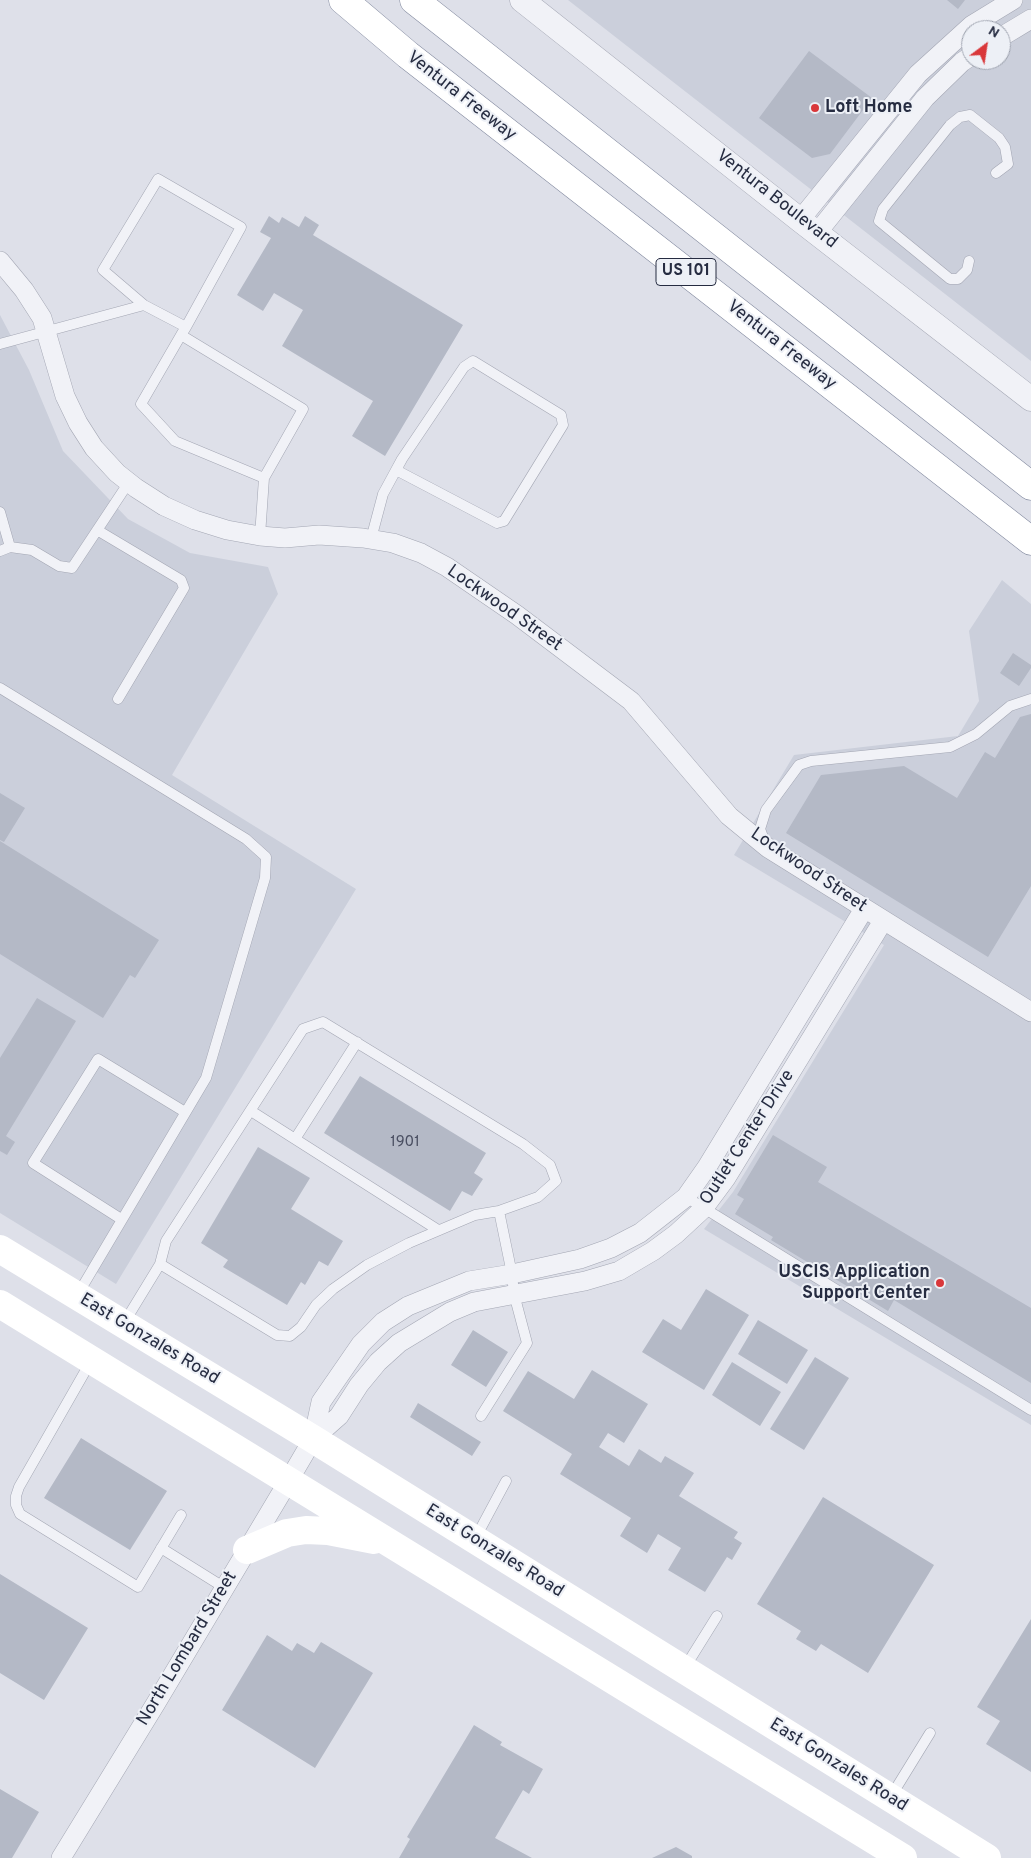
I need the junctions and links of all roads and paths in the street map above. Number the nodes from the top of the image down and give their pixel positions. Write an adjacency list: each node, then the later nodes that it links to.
1 (343, 0): 25 (main road, Ventura Freeway / US 101)
2 (414, 0): 20 (main road, US 101)
3 (522, 0): 9 (street, Ventura Boulevard)
4 (1012, 0): 9 (street)
5 (1031, 19): 6 (street)
6 (1011, 31)
7 (961, 63): 9 (street)
8 (996, 173): 11 (lane)
9 (808, 226): 16 (street, Ventura Boulevard)
10 (0, 261): 13 (street, Lockwood Street)
11 (969, 261)
12 (144, 305): 13 (lane); 14 (lane); 14 (lane)
13 (46, 330): 15 (lane); 19 (street, Lockwood Street)
14 (184, 331): 18 (lane); 18 (lane)
15 (0, 344)
16 (1031, 399)
17 (396, 470): 17 (lane); 24 (lane)
18 (264, 478): 23 (lane)
19 (128, 482): 22 (lane); 23 (street, Lockwood Street)
20 (1031, 486)
21 (0, 512): 26 (lane)
22 (98, 530): 26 (lane); 28 (lane)
23 (260, 536): 24 (street, Lockwood Street)
24 (371, 539): 30 (street, Lockwood Street)
25 (1031, 541)
26 (5, 549)
27 (0, 688): 36 (lane)
28 (118, 698)
29 (1031, 699): 30 (lane)
30 (768, 848): 31 (street, Lockwood Street)
31 (864, 909): 32 (street, Lockwood Street); 38 (street, Outlet Center Drive)
32 (883, 921): 33 (street, Lockwood Street); 39 (street, Outlet Center Drive)
33 (1031, 1012)
34 (357, 1042): 35 (lane); 37 (lane); 40 (lane)
35 (250, 1111): 37 (lane); 44 (lane)
36 (185, 1112): 41 (lane); 41 (lane)
37 (295, 1139): 42 (lane)
38 (686, 1197): 39 (lane); 45 (street, Outlet Center Drive)
39 (703, 1209): 46 (street, Outlet Center Drive); 51 (lane)
40 (499, 1210): 42 (lane); 45 (lane)
41 (121, 1220): 47 (lane)
42 (438, 1230): 44 (lane)
43 (0, 1250): 47 (main road, East Gonzales Road)
44 (160, 1264): 49 (lane)
45 (512, 1274): 46 (lane); 53 (street, Outlet Center Drive)
46 (514, 1294): 52 (lane); 53 (street, Outlet Center Drive)
47 (76, 1296): 49 (main road, East Gonzales Road)
48 (0, 1304): 50 (main road)
49 (124, 1324): 53 (main road, East Gonzales Road)
50 (92, 1360): 54 (main road); 59 (lane)
51 (1031, 1410)
52 (481, 1416)
53 (312, 1439): 54 (street, North Lombard Street); 57 (main road, East Gonzales Road)
54 (289, 1480): 58 (main road); 60 (street, North Lombard Street)
55 (506, 1481): 57 (lane)
56 (181, 1515): 59 (lane)
57 (475, 1540): 63 (main road, East Gonzales Road)
58 (390, 1543): 60 (main road); 67 (main road)
59 (161, 1548): 61 (lane)
60 (247, 1550): 61 (street, North Lombard Street)
61 (224, 1588): 66 (street, North Lombard Street)
62 (717, 1616): 63 (lane)
63 (684, 1670): 65 (main road, East Gonzales Road)
64 (930, 1733): 65 (lane)
65 (890, 1798): 68 (main road, East Gonzales Road)
66 (61, 1858)
67 (903, 1858)
68 (986, 1858)

